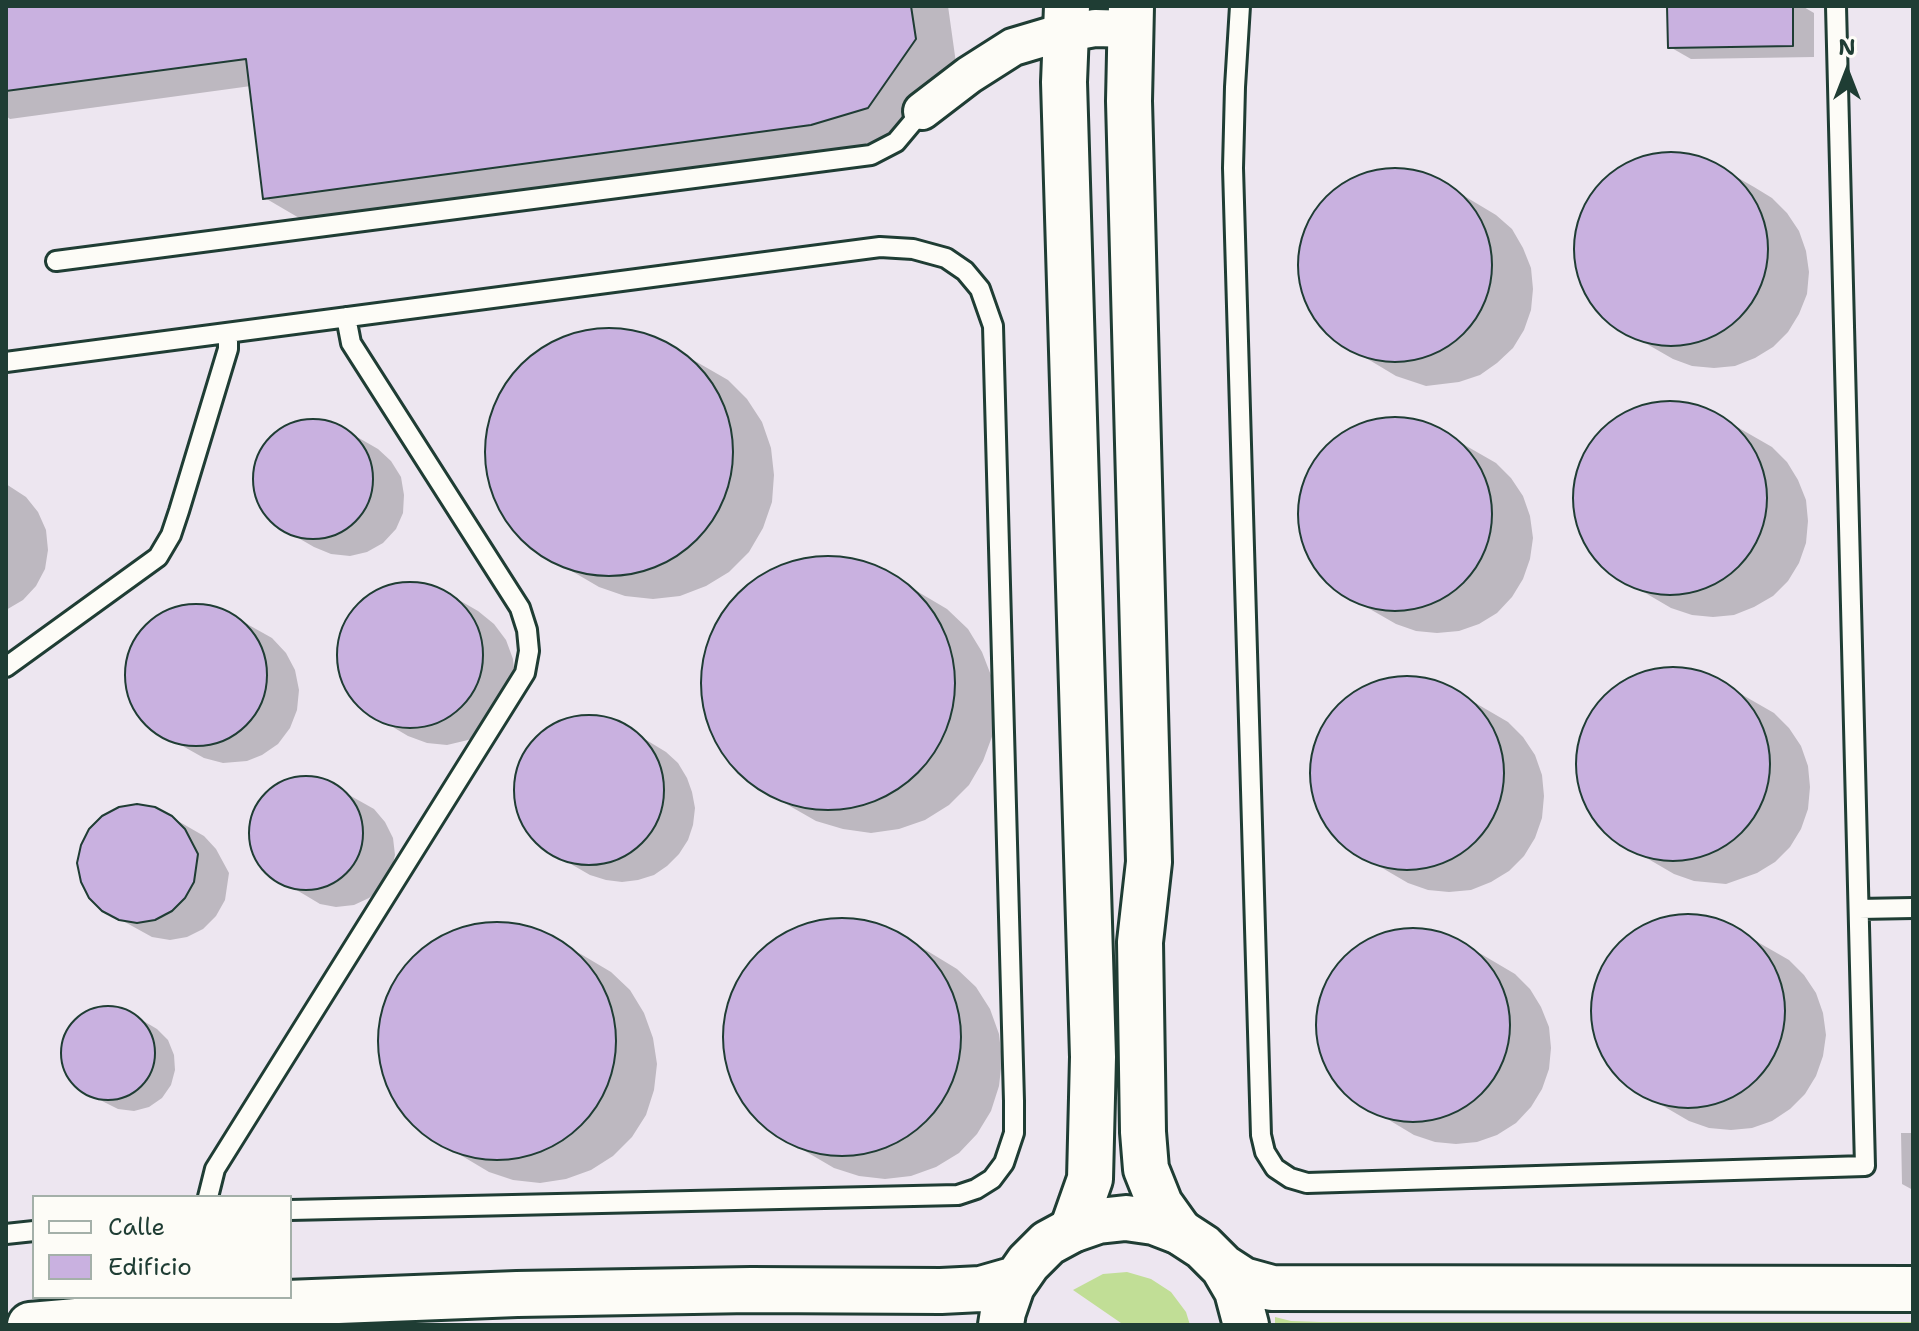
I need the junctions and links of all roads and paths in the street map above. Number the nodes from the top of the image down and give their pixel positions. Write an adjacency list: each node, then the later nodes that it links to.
1 (1240, 6): 12 (lane)
2 (1836, 6): 12 (lane)
3 (1131, 18): 4 (street); 17 (street)
4 (1066, 20): 5 (street); 15 (street)
5 (922, 111): 6 (lane)
6 (56, 261)
7 (346, 317): 8 (lane); 13 (lane); 14 (lane)
8 (228, 333): 9 (lane); 10 (lane)
9 (6, 362)
10 (6, 667)
11 (1913, 908): 12 (lane)
12 (1859, 909)
13 (208, 1195)
14 (292, 1210)
15 (1072, 1230): 17 (street); 20 (street)
16 (32, 1231): 18 (lane)
17 (1180, 1232): 19 (street)
18 (6, 1234)
19 (1223, 1267): 21 (street); 24 (street)
20 (1016, 1279): 22 (street); 23 (street)
21 (1913, 1289)
22 (30, 1325)
23 (1001, 1325)
24 (1246, 1325)

